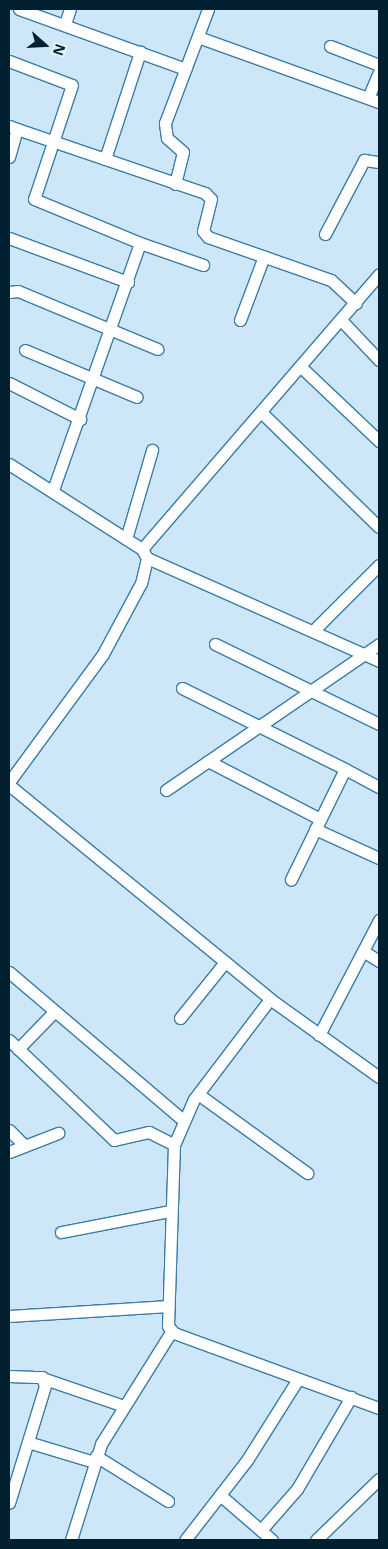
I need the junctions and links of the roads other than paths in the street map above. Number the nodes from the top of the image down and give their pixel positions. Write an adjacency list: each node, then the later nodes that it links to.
1 (19, 9): 4 (street)
2 (70, 9): 4 (street)
3 (208, 9): 5 (street)
4 (65, 24): 7 (street)
5 (198, 37): 10 (street); 12 (street)
6 (330, 46): 9 (street)
7 (140, 52): 10 (street); 16 (street)
8 (9, 61): 14 (street)
9 (379, 65)
10 (186, 68): 18 (street)
11 (379, 72): 12 (street)
12 (374, 100)
13 (13, 128): 14 (street); 15 (street)
14 (53, 142): 16 (street); 21 (street)
15 (9, 157)
16 (105, 159): 18 (street)
17 (379, 162): 19 (street)
18 (175, 184): 22 (street)
19 (326, 234)
20 (9, 238): 25 (street)
21 (140, 243): 23 (street); 25 (street)
22 (264, 256): 27 (street); 28 (street)
23 (203, 265)
24 (379, 274): 27 (street)
25 (128, 282): 30 (street)
26 (9, 292): 30 (street)
27 (356, 303): 29 (street)
28 (240, 320)
29 (342, 320): 33 (street); 34 (street)
30 (112, 331): 31 (street); 35 (street)
31 (157, 349)
32 (25, 350): 35 (street)
33 (379, 360)
34 (301, 367): 38 (street); 40 (street)
35 (94, 377): 37 (street); 39 (street)
36 (9, 382): 39 (street)
37 (136, 397)
38 (262, 412): 44 (street); 46 (street)
39 (80, 419): 43 (street)
40 (379, 441)
41 (152, 450): 45 (street)
42 (9, 464): 43 (street)
43 (53, 490): 45 (street)
44 (379, 527)
45 (126, 539): 46 (street)
46 (145, 553): 48 (street); 59 (street)
47 (379, 565): 48 (street)
48 (315, 629): 51 (street)
49 (215, 644): 54 (street)
50 (379, 644): 51 (street)
51 (365, 653): 52 (street); 54 (street)
52 (379, 661)
53 (182, 688): 56 (street)
54 (315, 690): 55 (street); 56 (street)
55 (379, 724)
56 (261, 725): 57 (street); 58 (street)
57 (208, 761): 61 (street); 62 (street)
58 (345, 769): 60 (street); 62 (street)
59 (10, 778): 68 (street)
60 (379, 787)
61 (166, 790)
62 (318, 824): 63 (street); 64 (street)
63 (379, 858)
64 (291, 879)
65 (379, 920): 66 (street)
66 (363, 951): 67 (street); 73 (street)
67 (379, 960)
68 (225, 962): 70 (street); 72 (street)
69 (9, 972): 71 (street)
70 (270, 999): 73 (street); 77 (street)
71 (53, 1013): 75 (street); 78 (street)
72 (180, 1018)
73 (319, 1035): 76 (street)
74 (9, 1040): 75 (street)
75 (18, 1049): 81 (street)
76 (379, 1077)
77 (198, 1094): 78 (street); 84 (street)
78 (183, 1120): 81 (street)
79 (9, 1130): 82 (street)
80 (58, 1133): 82 (street)
81 (174, 1145): 85 (street)
82 (24, 1146): 83 (street)
83 (9, 1152)
84 (307, 1172)
85 (170, 1210): 86 (street); 87 (street)
86 (61, 1232)
87 (169, 1306): 88 (street); 89 (street)
88 (9, 1316)
89 (171, 1332): 91 (street); 94 (street)
90 (9, 1376): 92 (street)
91 (298, 1379): 93 (street); 99 (street)
92 (45, 1380): 94 (street); 96 (street)
93 (351, 1397): 95 (street); 102 (street)
94 (124, 1406): 97 (street)
95 (379, 1408)
96 (31, 1443): 97 (street); 100 (street)
97 (95, 1459): 101 (street); 103 (street)
98 (379, 1479): 106 (street)
99 (220, 1495): 102 (street); 104 (street)
100 (10, 1498)
101 (168, 1501)
102 (261, 1530): 105 (street)
103 (71, 1540)
104 (185, 1540)
105 (272, 1540)
106 (316, 1540)

